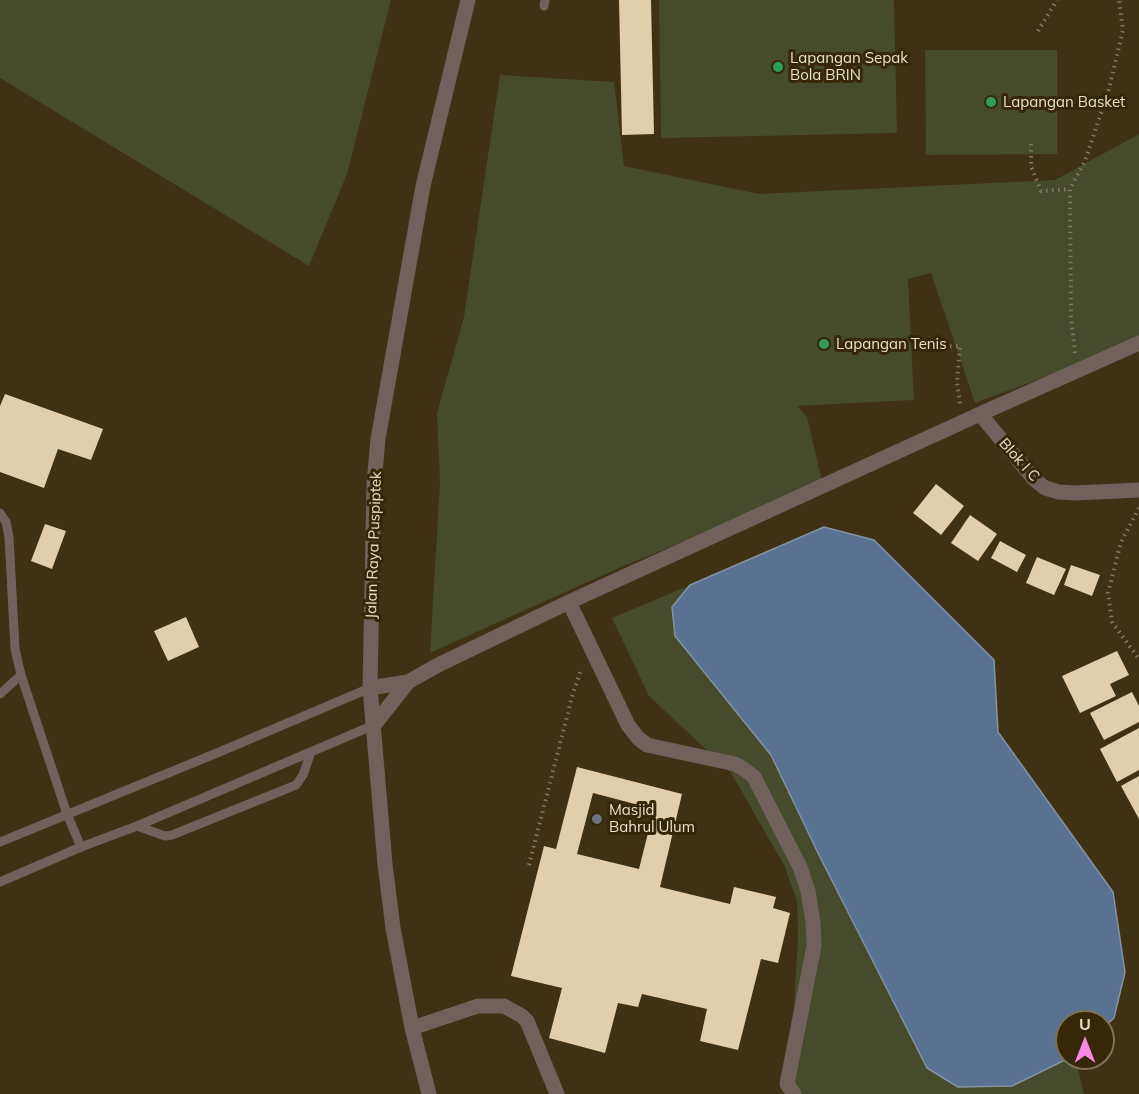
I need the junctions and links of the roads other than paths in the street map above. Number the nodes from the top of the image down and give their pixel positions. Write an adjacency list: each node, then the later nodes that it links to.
1 (468, 0): 9 (street, Jalan Raya Puspiptek)
2 (1139, 343): 3 (street)
3 (980, 414): 4 (street, Blok I C); 6 (street)
4 (1139, 490)
5 (0, 513): 7 (lane)
6 (569, 602): 8 (street); 19 (street)
7 (21, 675): 10 (lane); 13 (lane)
8 (408, 682): 9 (street); 11 (street)
9 (370, 688): 11 (street, Jalan Raya Puspiptek); 13 (lane)
10 (0, 694)
11 (374, 725): 12 (lane); 18 (street, Jalan Raya Puspiptek)
12 (311, 752): 14 (lane); 14 (lane)
13 (68, 814): 15 (lane); 16 (lane)
14 (137, 825): 16 (lane)
15 (0, 842)
16 (81, 847): 17 (lane)
17 (0, 882)
18 (412, 1028): 20 (street, Jalan Raya Puspiptek); 21 (street)
19 (788, 1091)
20 (429, 1094)
21 (557, 1094)

